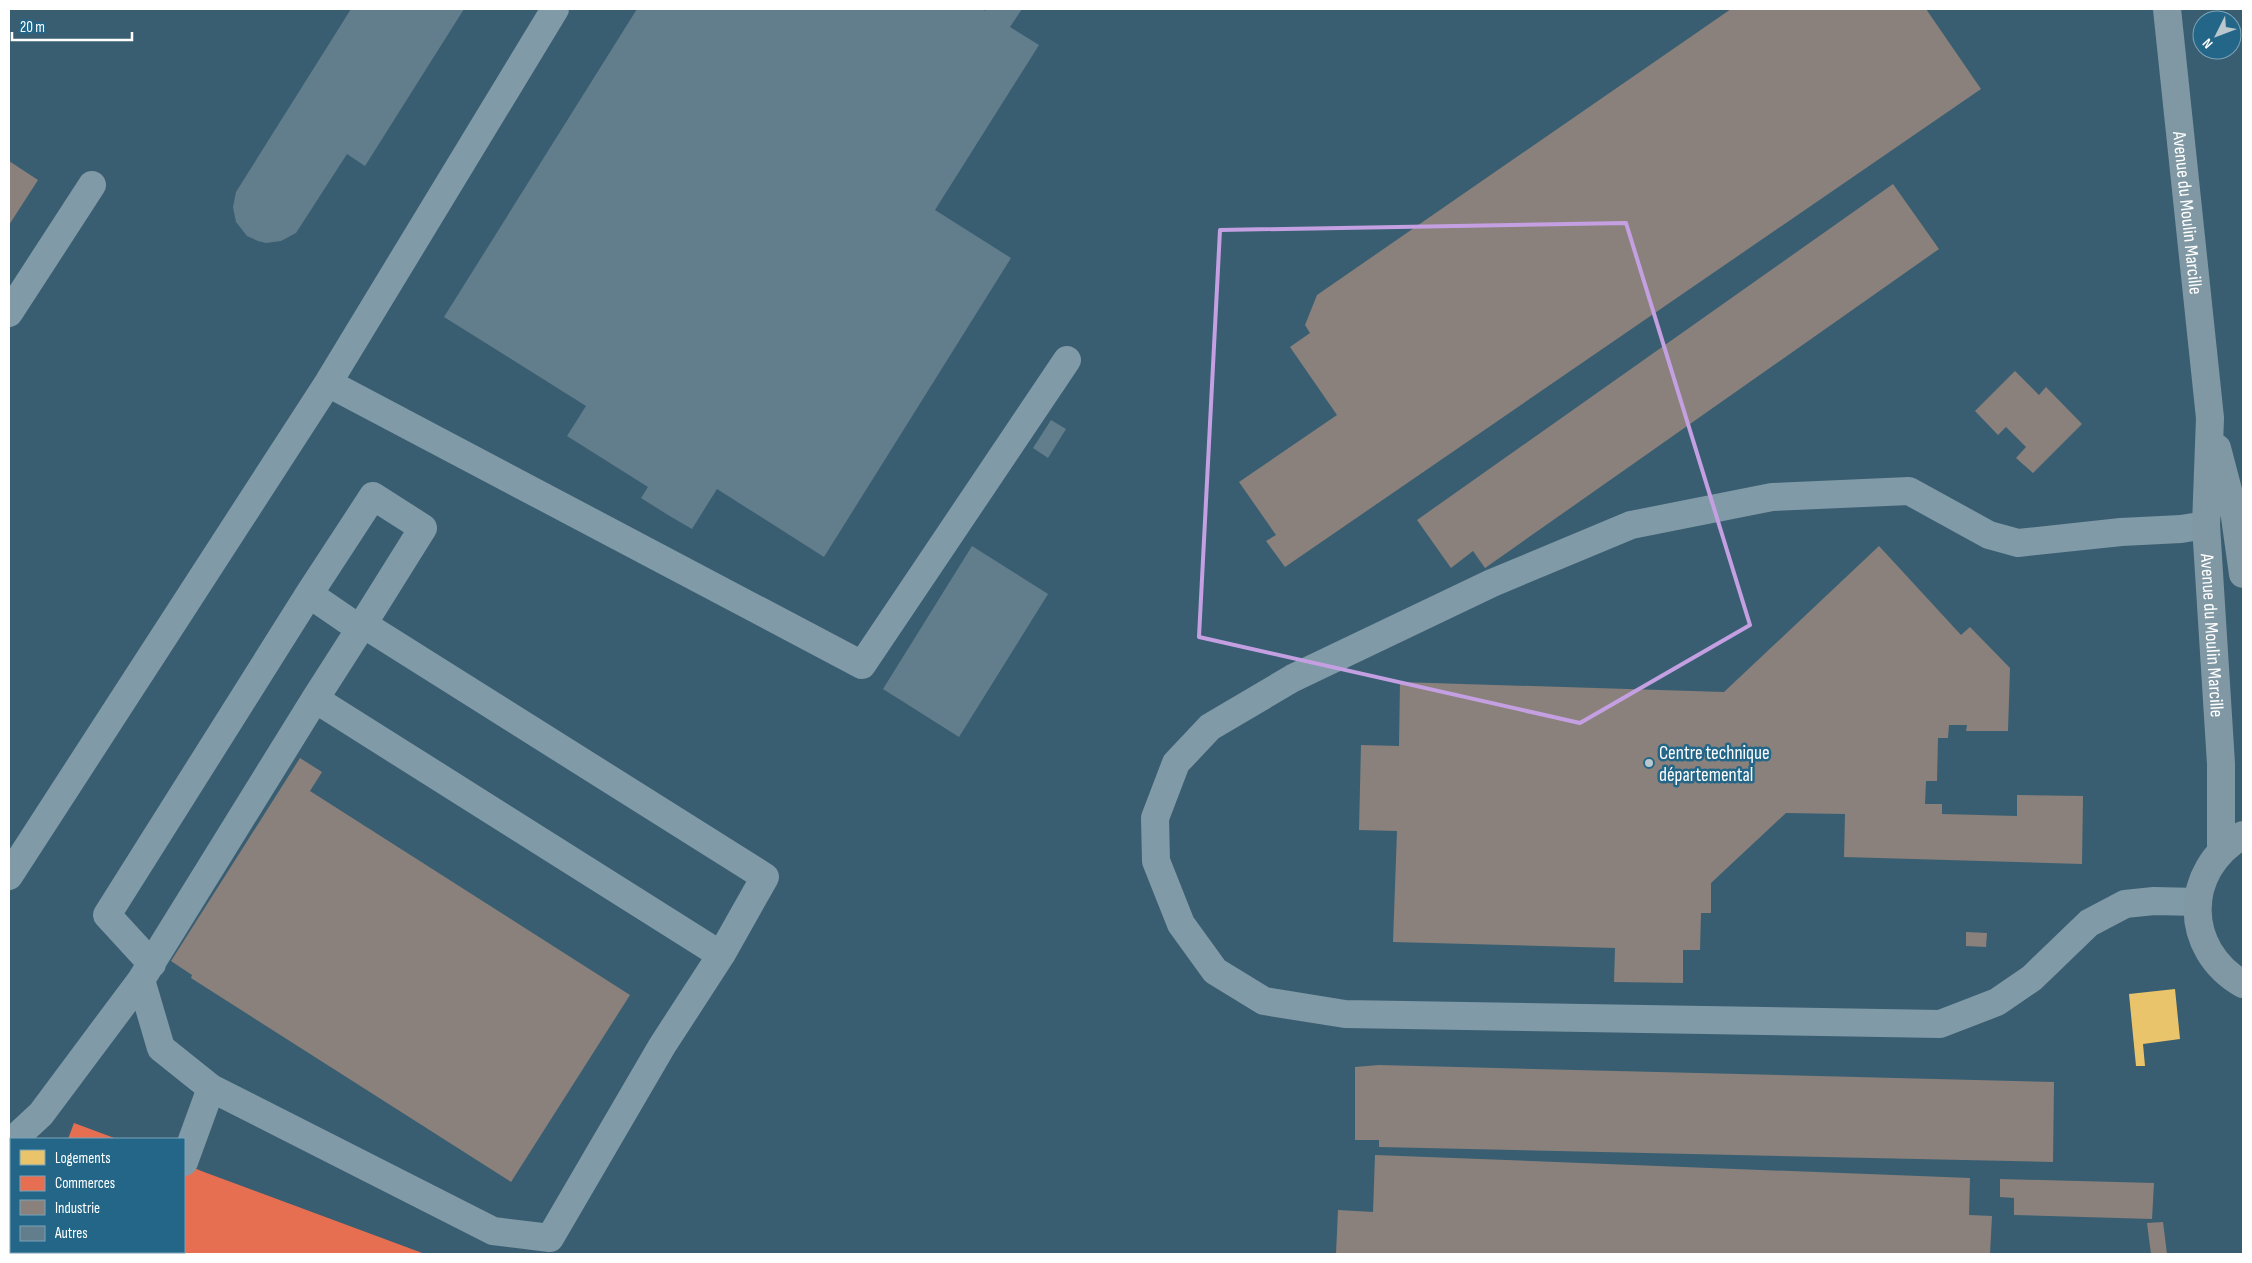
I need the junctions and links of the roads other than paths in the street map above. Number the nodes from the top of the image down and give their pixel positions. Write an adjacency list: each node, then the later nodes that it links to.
1 (555, 9): 6 (lane)
2 (2167, 9): 7 (main road, Avenue du Moulin Marcille)
3 (92, 185): 4 (lane)
4 (9, 313)
5 (1067, 360): 6 (lane)
6 (328, 383): 15 (lane)
7 (2210, 418): 8 (main road, Avenue du Moulin Marcille); 9 (main road, Avenue du Moulin Marcille)
8 (2206, 525): 14 (main road, Avenue du Moulin Marcille); 16 (lane)
9 (2243, 574)
10 (309, 594): 11 (lane); 11 (lane); 18 (lane)
11 (361, 627): 12 (lane); 17 (lane)
12 (315, 700): 17 (lane); 18 (lane)
13 (2243, 835): 14 (main road)
14 (2222, 851): 16 (main road)
15 (9, 876)
16 (2198, 902): 19 (main road)
17 (721, 955): 21 (lane)
18 (147, 972): 21 (lane); 22 (lane)
19 (2237, 981): 20 (main road)
20 (2243, 1004)
21 (210, 1088): 23 (lane)
22 (15, 1138)
23 (185, 1159)

